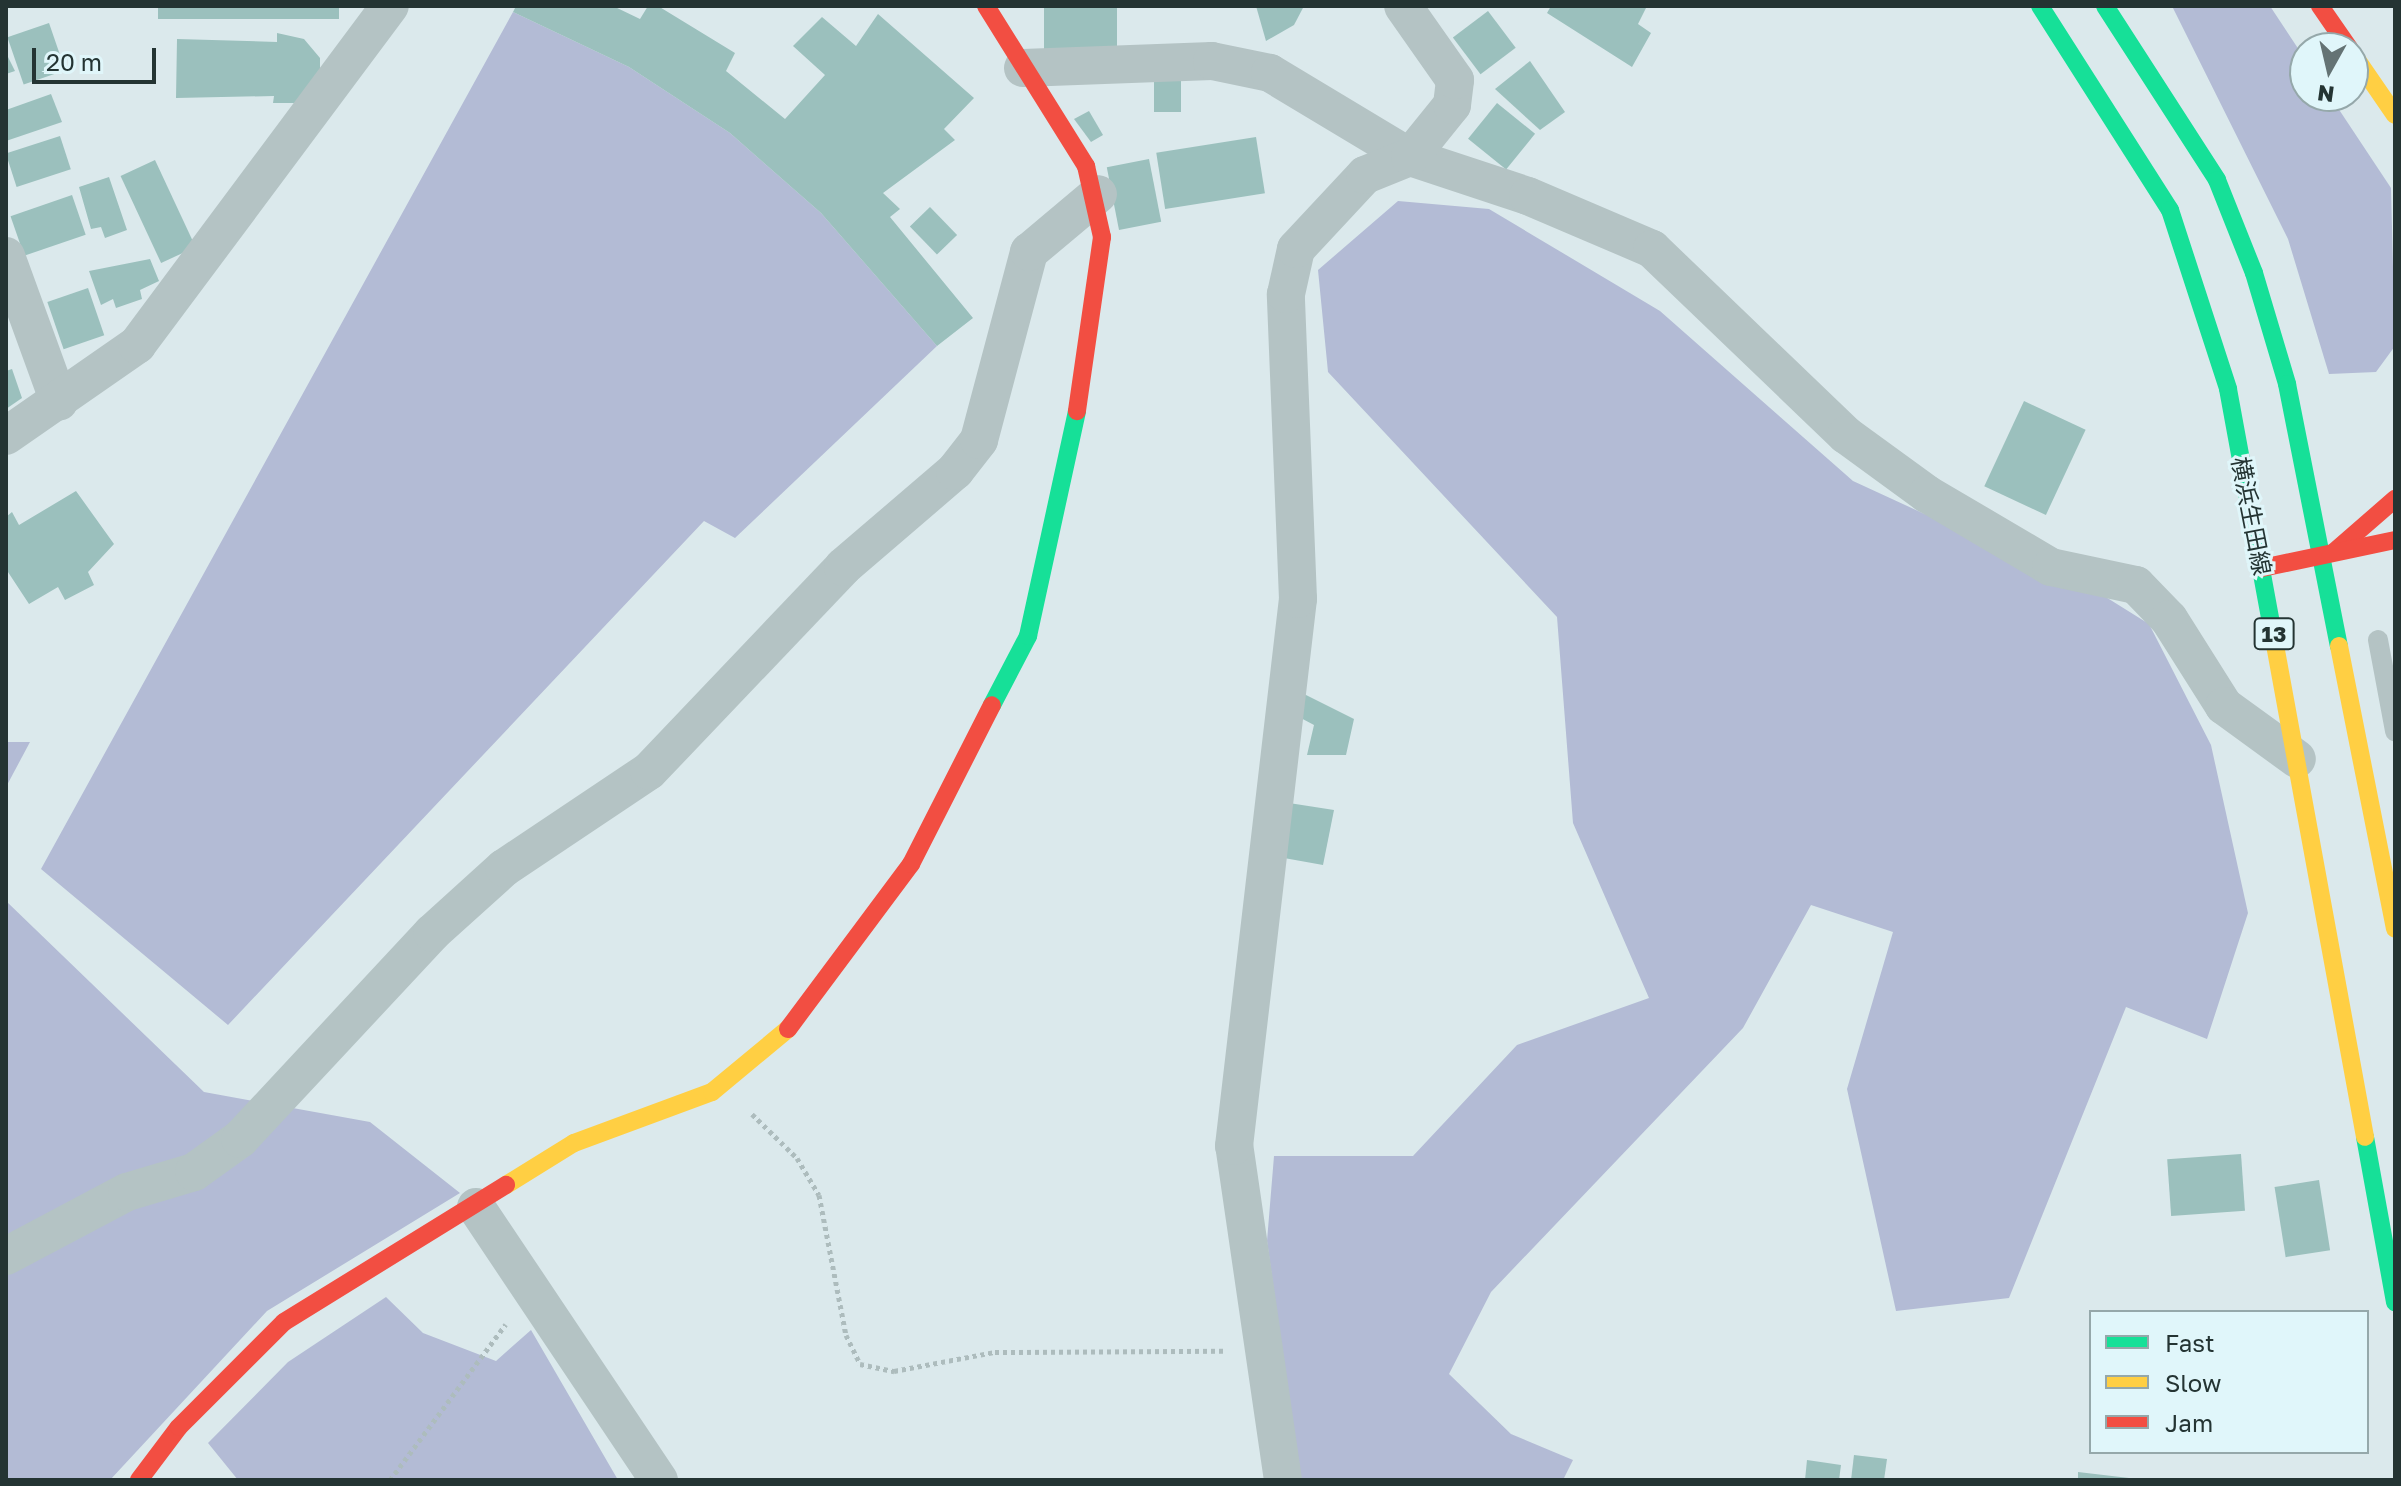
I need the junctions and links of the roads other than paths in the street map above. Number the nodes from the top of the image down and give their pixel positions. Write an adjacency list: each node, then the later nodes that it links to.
1 (390, 6): 14 (street)
2 (986, 6): 8 (main road)
3 (1403, 6): 11 (street)
4 (2040, 6): 19 (main road, 横浜生田線 / 13)
5 (2105, 6): 18 (main road)
6 (2320, 6): 7 (main road)
7 (2338, 32)
8 (1023, 68): 11 (street); 12 (main road)
9 (2369, 77): 10 (main road)
10 (2395, 115)
11 (1410, 157): 22 (street); 29 (street)
12 (1098, 194): 24 (main road); 25 (street)
13 (6, 256): 14 (street)
14 (59, 402): 15 (street)
15 (6, 436)
16 (2395, 499): 18 (main road)
17 (2395, 540): 18 (main road)
18 (2329, 553): 19 (main road); 23 (main road)
19 (2262, 568): 22 (main road, 横浜生田線 / 13)
20 (2378, 640): 21 (lane)
21 (2395, 731)
22 (2297, 759): 26 (main road, 横浜生田線 / 13)
23 (2395, 928)
24 (476, 1207): 27 (main road); 28 (street)
25 (6, 1256)
26 (2395, 1302)
27 (139, 1480)
28 (659, 1480)
29 (1283, 1480)

